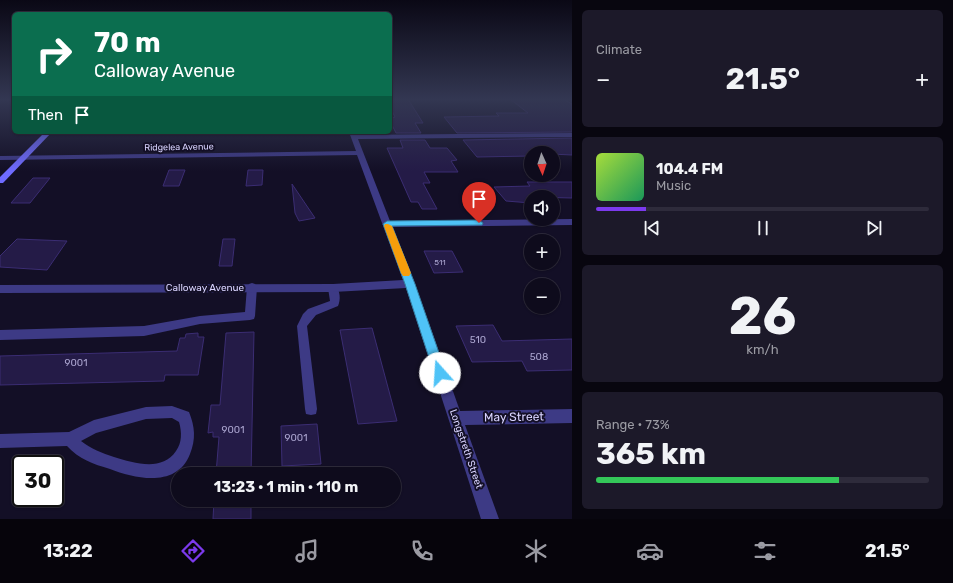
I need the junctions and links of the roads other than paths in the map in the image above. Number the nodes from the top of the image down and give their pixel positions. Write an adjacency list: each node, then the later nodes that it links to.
1 (48, 134): 5 (main road)
2 (352, 134): 3 (street); 4 (street, Longstreth Street)
3 (572, 135)
4 (359, 154): 5 (street, Ridgelea Avenue); 9 (street, Longstreth Street)
5 (24, 157): 6 (street, Ridgelea Avenue); 7 (main road)
6 (0, 158)
7 (0, 181)
8 (572, 222): 9 (street)
9 (387, 224): 10 (street, Longstreth Street)
10 (410, 284): 12 (street, Calloway Avenue); 17 (street, Longstreth Street)
11 (252, 287): 12 (street, Calloway Avenue); 13 (street, Calloway Avenue); 14 (lane)
12 (333, 288): 15 (lane)
13 (0, 289)
14 (0, 335)
15 (311, 409)
16 (572, 416): 17 (street, May Street)
17 (456, 418): 20 (street, Longstreth Street)
18 (70, 439): 18 (lane); 19 (lane)
19 (0, 441)
20 (490, 519)

